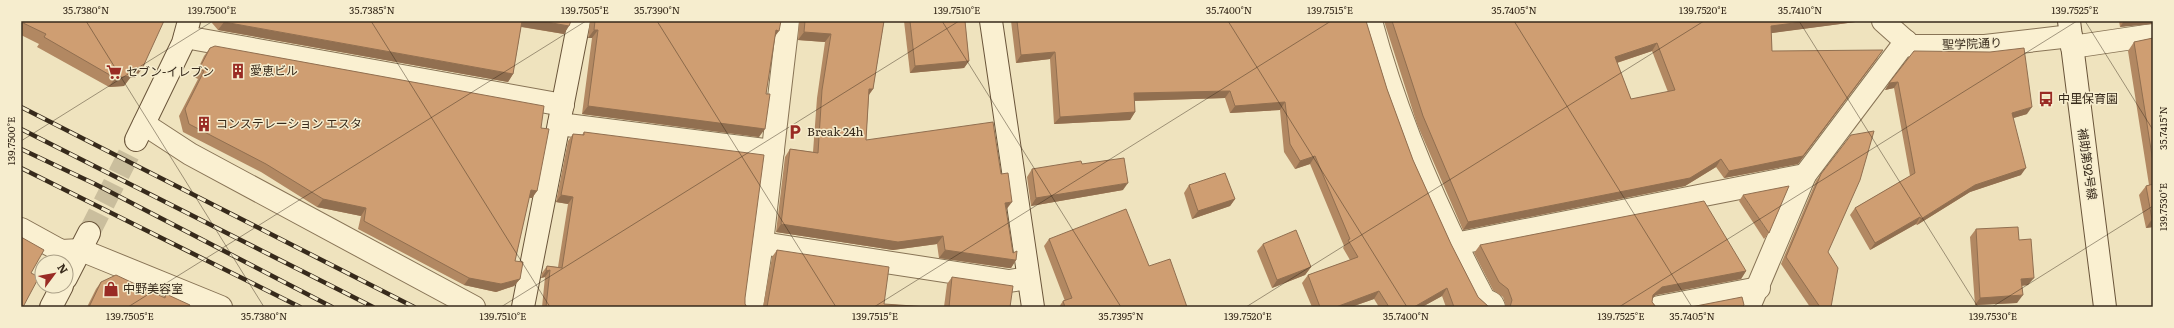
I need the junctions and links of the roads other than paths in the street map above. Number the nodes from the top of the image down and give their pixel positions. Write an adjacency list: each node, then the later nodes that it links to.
1 (579, 21): 10 (street)
2 (788, 21): 11 (street)
3 (991, 21): 18 (street)
4 (1371, 21): 16 (street)
5 (1883, 21): 9 (street, 聖学院通り)
6 (187, 29): 10 (street); 23 (street)
7 (2070, 35): 8 (street, 聖学院通り); 9 (street, 聖学院通り); 30 (street, 補助第92号線)
8 (2153, 35)
9 (1906, 41): 12 (street)
10 (561, 115): 11 (street); 24 (street)
11 (773, 150): 15 (street)
12 (1805, 176): 16 (street); 19 (street)
13 (21, 229): 14 (street)
14 (85, 241): 17 (street); 22 (street)
15 (762, 243): 18 (street); 25 (street)
16 (1455, 244): 27 (street)
17 (74, 262)
18 (1028, 278): 26 (street)
19 (1759, 288): 28 (street); 29 (street)
20 (58, 294): 21 (street)
21 (51, 307)
22 (221, 307)
23 (474, 307)
24 (523, 307)
25 (752, 307)
26 (1033, 307)
27 (1494, 307)
28 (1659, 307)
29 (1749, 307)
30 (2104, 307)

